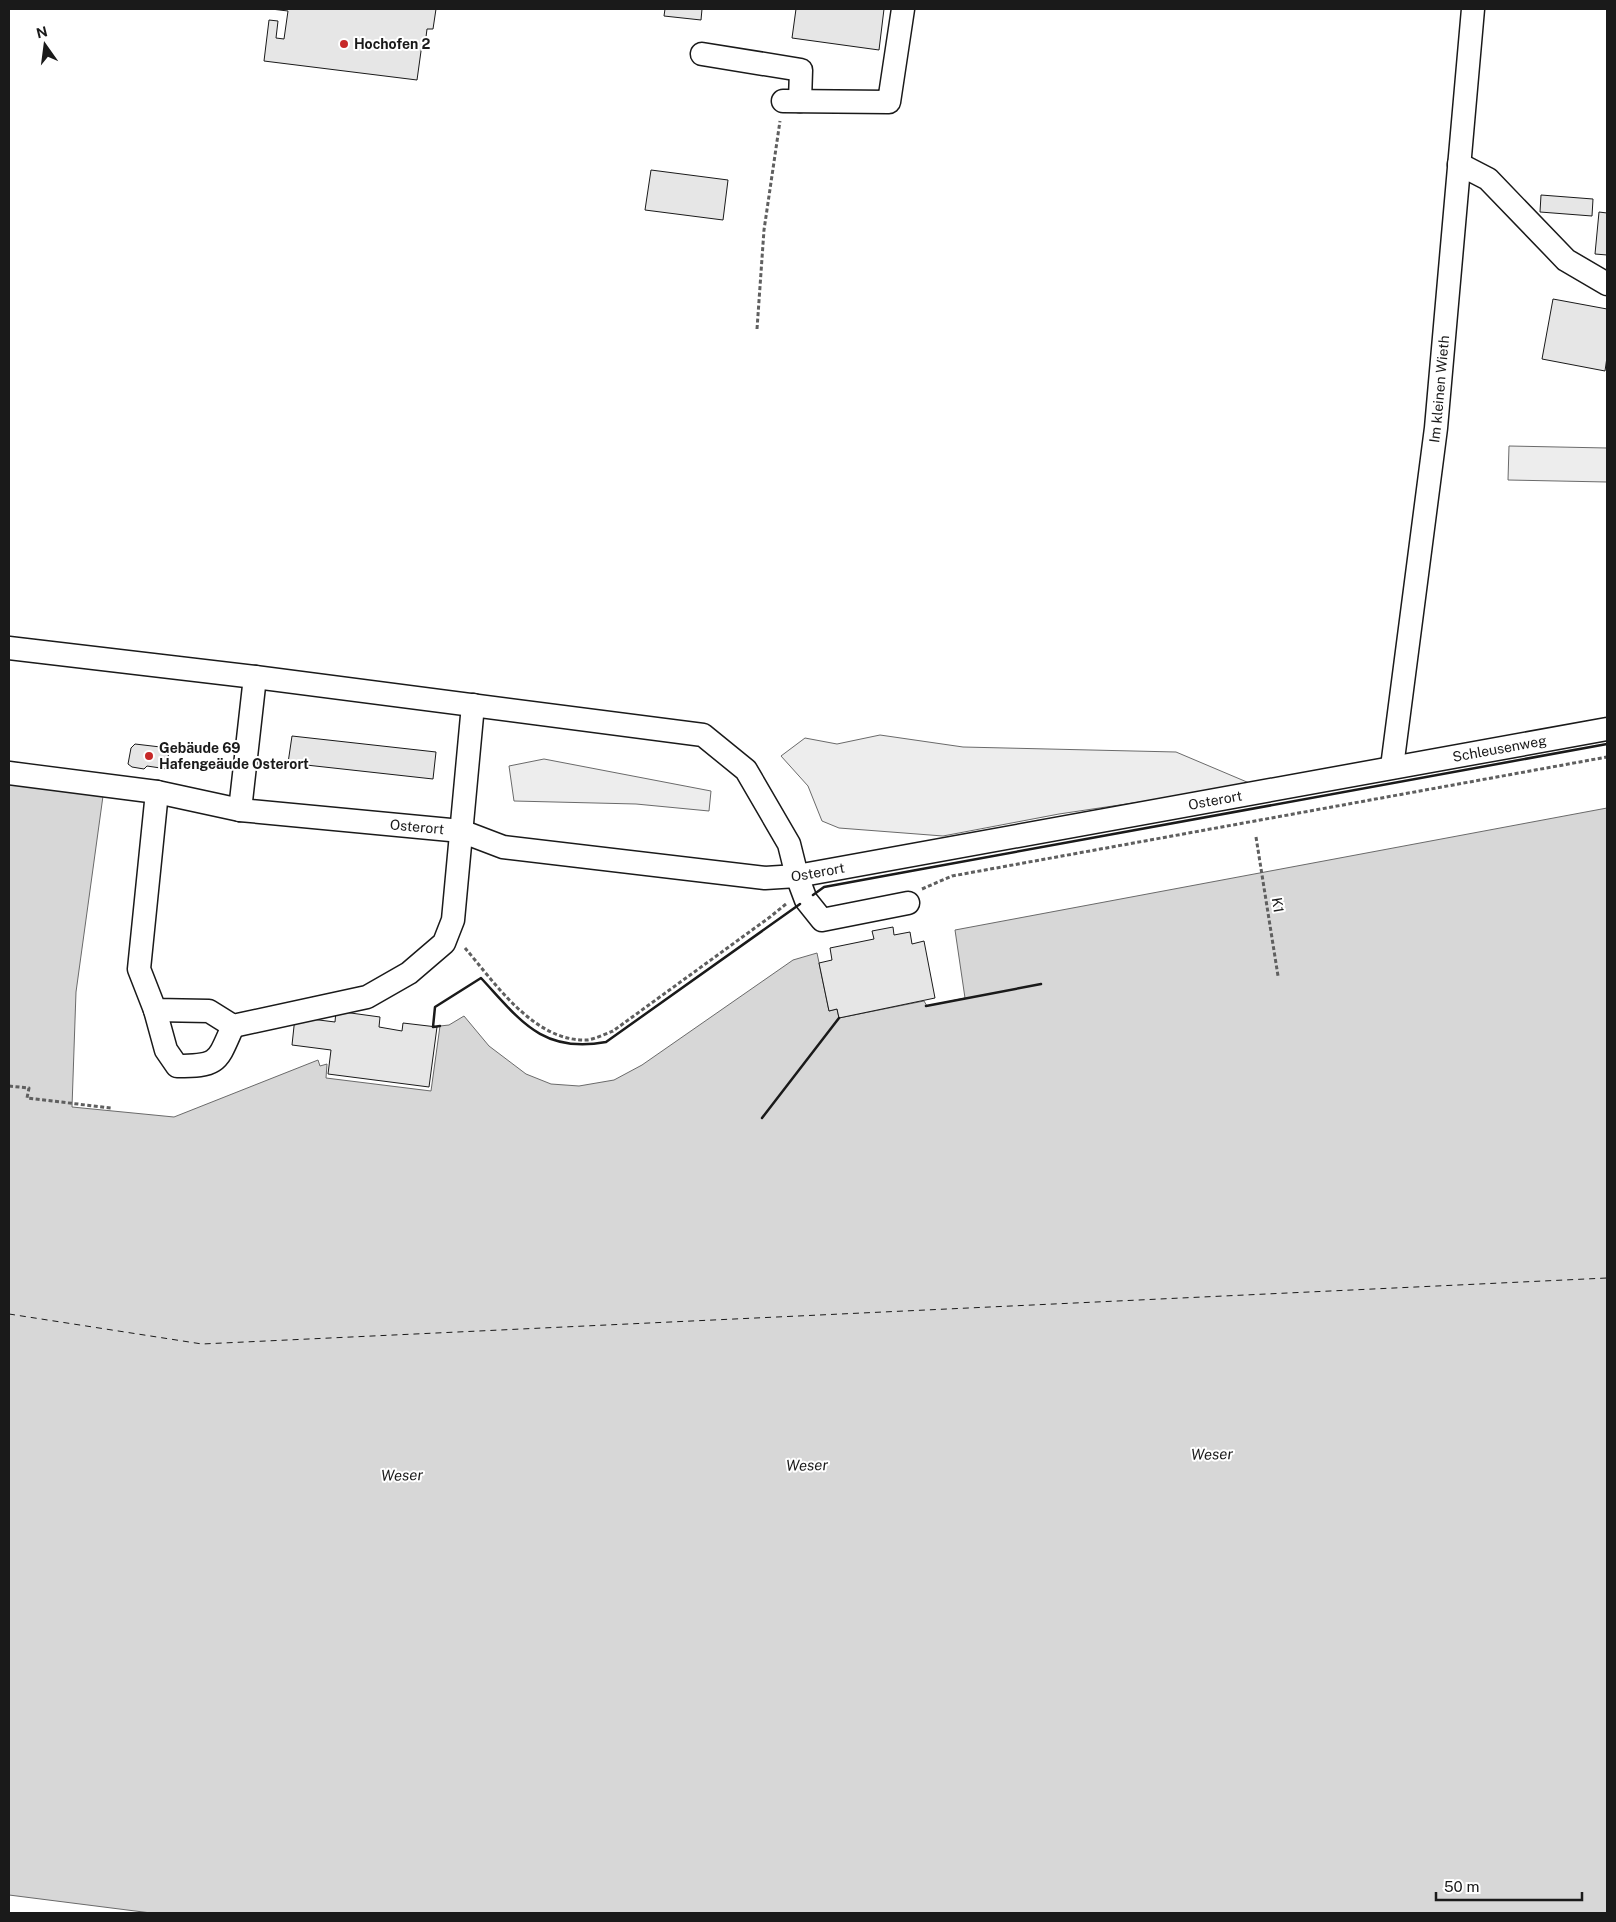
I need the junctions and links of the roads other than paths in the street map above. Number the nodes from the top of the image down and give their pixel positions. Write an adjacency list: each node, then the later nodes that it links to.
1 (903, 9): 3 (street)
2 (1473, 9): 4 (street, Im kleinen Wieth)
3 (702, 54)
4 (1459, 164): 5 (street); 10 (street, Im kleinen Wieth)
5 (1607, 284)
6 (9, 648): 7 (street)
7 (255, 677): 8 (street); 13 (street)
8 (473, 705): 14 (street); 15 (street)
9 (1607, 729): 10 (street, Schleusenweg)
10 (1392, 767): 15 (street, Osterort)
11 (9, 773): 12 (street, Osterort)
12 (157, 792): 13 (street, Osterort); 17 (street)
13 (240, 810): 14 (street, Osterort)
14 (461, 831): 15 (street, Osterort); 18 (street)
15 (797, 876): 16 (street)
16 (908, 903)
17 (155, 1010): 18 (street); 18 (street)
18 (233, 1026)

